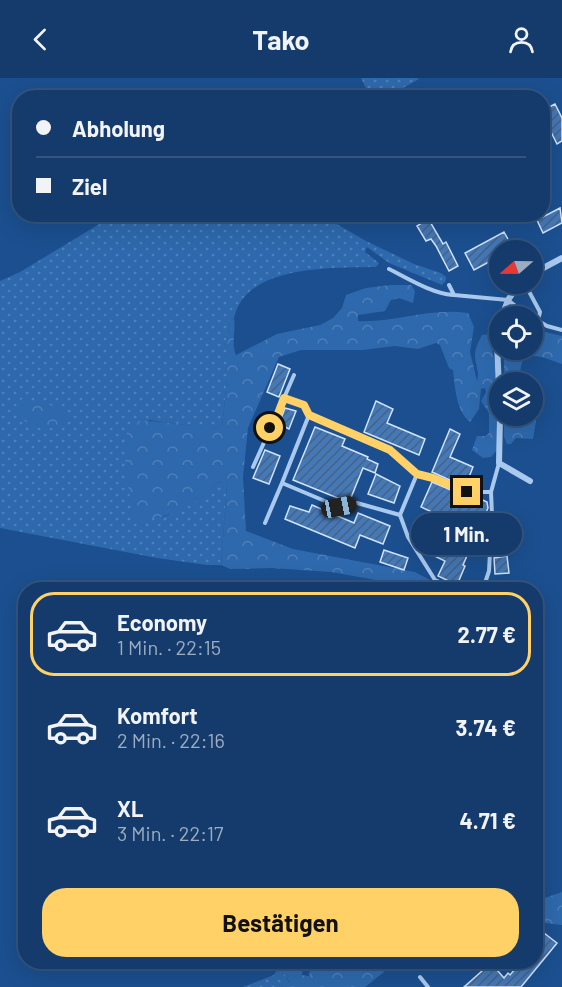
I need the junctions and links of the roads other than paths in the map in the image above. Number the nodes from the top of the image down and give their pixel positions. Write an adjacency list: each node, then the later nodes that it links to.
1 (562, 258): 2 (street)
2 (543, 268)
3 (388, 269): 6 (lane)
4 (449, 285): 6 (lane)
5 (512, 294): 7 (street)
6 (454, 296): 7 (lane)
7 (508, 300): 8 (street); 9 (lane)
8 (506, 306)
9 (516, 306)
10 (543, 324): 11 (lane)
11 (562, 330)
12 (294, 375): 13 (lane)
13 (284, 398): 14 (lane); 17 (lane)
14 (309, 415): 18 (lane); 20 (lane)
15 (500, 426): 16 (street)
16 (499, 463): 19 (street); 21 (lane)
17 (254, 467)
18 (417, 474): 21 (lane); 22 (lane)
19 (530, 481)
20 (282, 483): 22 (lane); 23 (lane)
21 (491, 492): 25 (lane)
22 (400, 516): 24 (lane)
23 (265, 523)
24 (439, 582)
25 (485, 582)
26 (420, 977): 27 (lane)
27 (428, 987)

